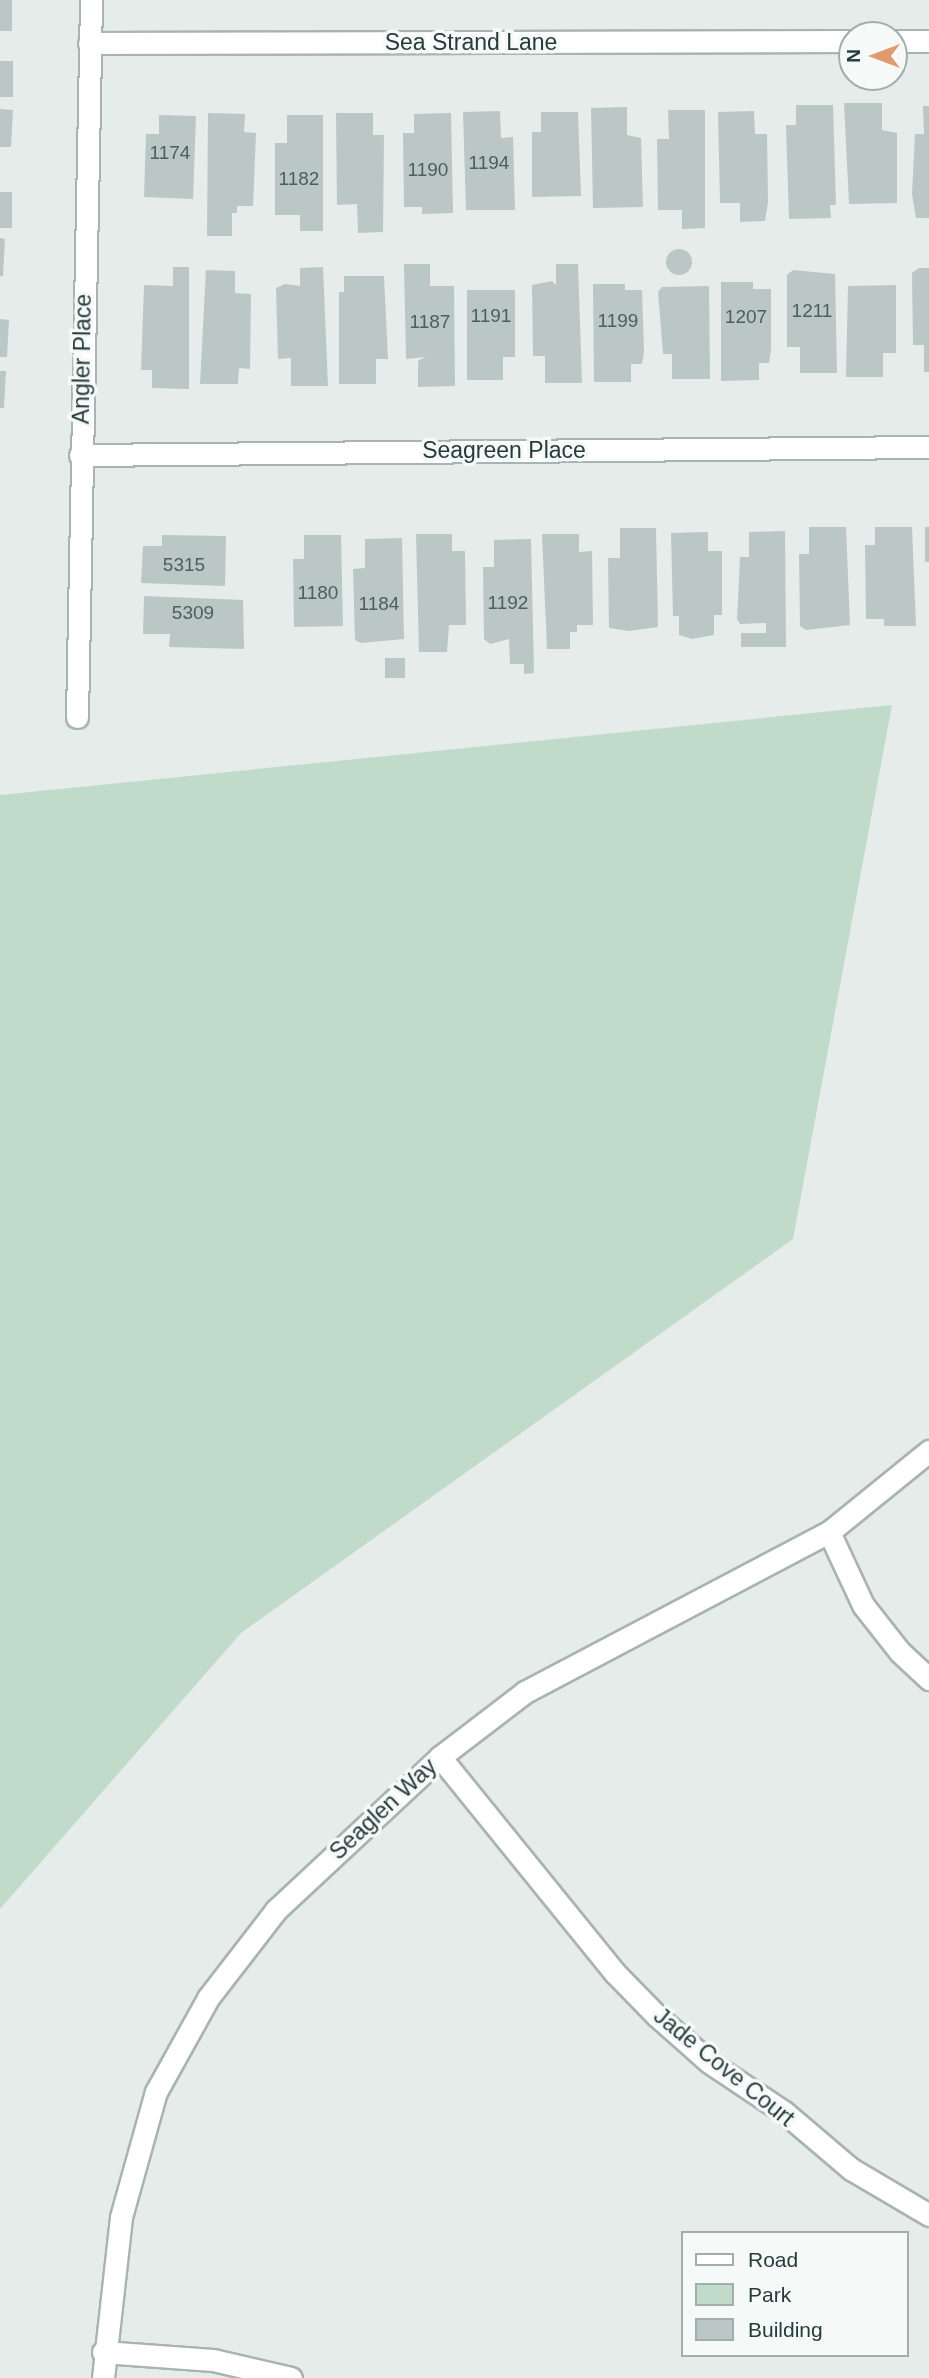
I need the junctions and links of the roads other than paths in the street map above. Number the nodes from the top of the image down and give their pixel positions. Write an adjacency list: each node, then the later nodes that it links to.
1 (91, 0): 5 (street, Angler Place)
2 (838, 41): 5 (street, Sea Strand Lane)
3 (908, 41): 4 (street)
4 (929, 41)
5 (89, 43): 7 (street, Angler Place)
6 (929, 447): 7 (street, Seagreen Place)
7 (80, 455): 8 (street, Angler Place)
8 (77, 718)
9 (929, 1451): 10 (street, Seaglen Way)
10 (828, 1532): 11 (street); 12 (street, Seaglen Way)
11 (929, 1679)
12 (440, 1757): 13 (street, Jade Cove Court); 14 (street, Seaglen Way)
13 (929, 2215)
14 (103, 2352): 15 (street, Seaglen Way); 16 (street)
15 (103, 2378)
16 (291, 2378)

